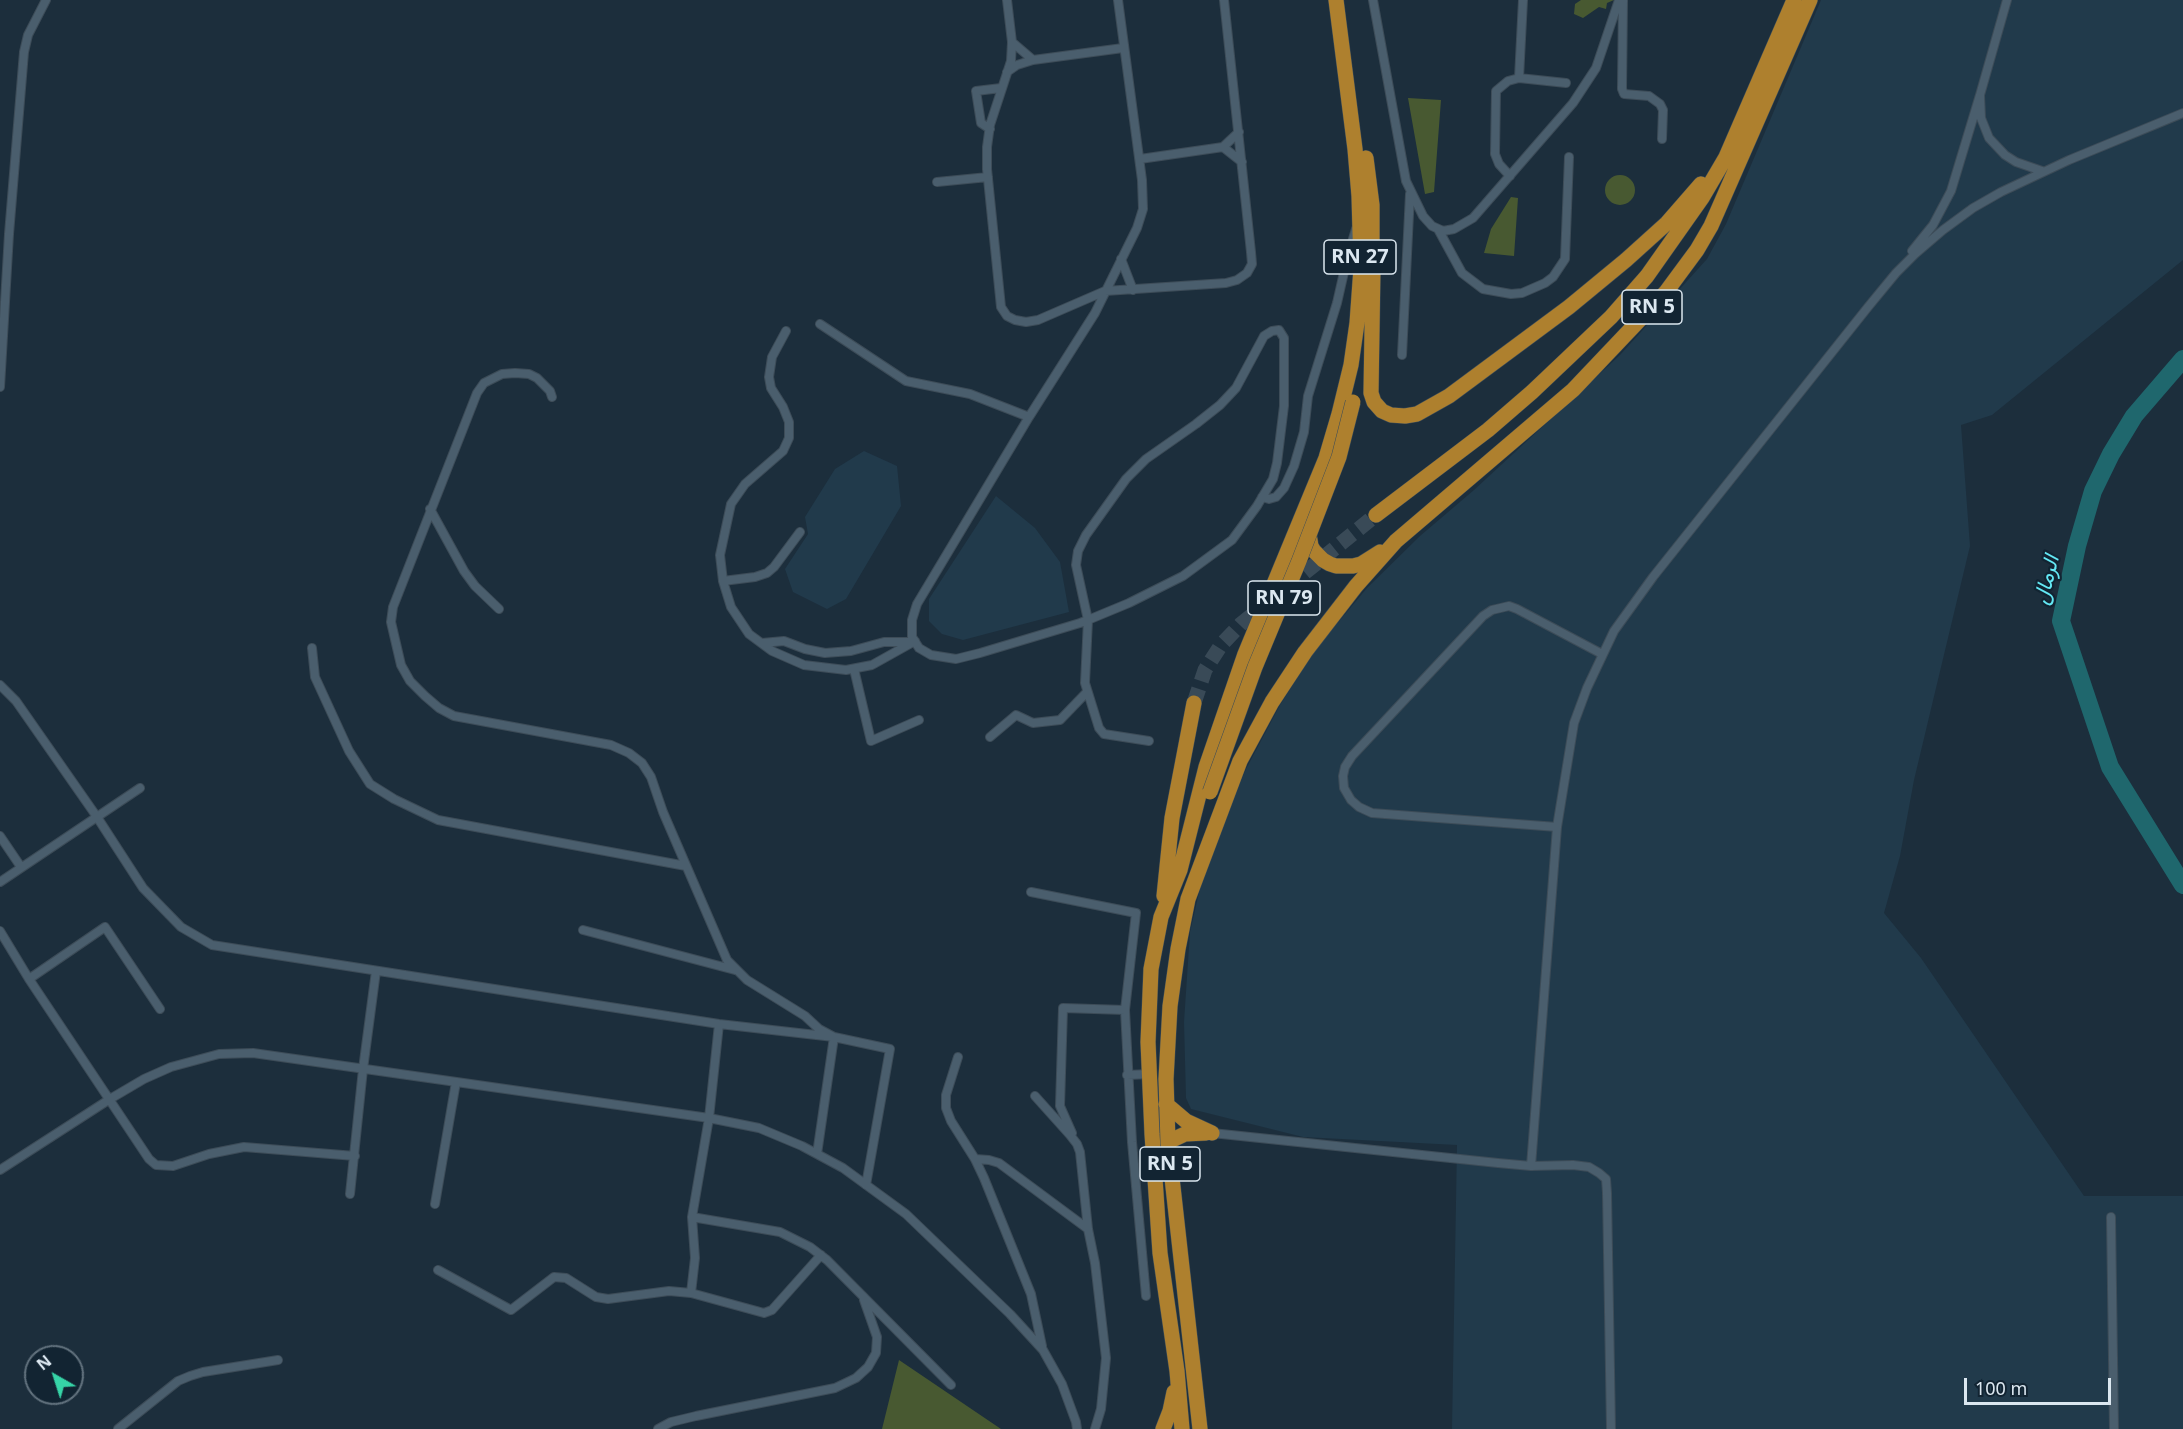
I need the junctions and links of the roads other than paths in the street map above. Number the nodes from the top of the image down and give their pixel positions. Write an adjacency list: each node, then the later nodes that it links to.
1 (46, 0): 45 (street)
2 (1007, 0): 13 (street)
3 (1118, 0): 14 (street)
4 (1224, 0): 23 (street)
5 (1336, 0): 35 (highway, RN 27)
6 (1344, 0): 38 (highway, RN 27)
7 (1373, 0): 34 (street)
8 (1524, 0): 17 (street)
9 (1621, 0): 24 (street); 31 (street)
10 (1794, 0): 26 (highway, RN 5)
11 (1810, 0): 54 (highway, RN 5)
12 (2007, 0): 20 (street)
13 (1012, 42): 15 (street); 16 (street)
14 (1123, 48): 15 (street); 28 (street)
15 (1033, 60): 16 (street)
16 (1007, 72): 19 (street)
17 (1518, 78): 18 (street); 31 (street)
18 (1566, 83)
19 (1001, 88): 22 (street); 22 (street)
20 (1980, 95): 30 (street); 39 (street)
21 (2183, 113): 30 (street)
22 (990, 129): 32 (street)
23 (1239, 132): 25 (street); 29 (street)
24 (1662, 139)
25 (1223, 147): 28 (street); 29 (street)
26 (1731, 147): 38 (highway); 52 (highway, RN 5)
27 (1569, 157): 36 (street)
28 (1140, 159): 37 (street)
29 (1242, 162): 40 (street)
30 (2042, 171): 39 (street)
31 (1510, 176): 36 (street)
32 (988, 177): 33 (street); 41 (street)
33 (937, 182)
34 (1410, 192): 36 (street); 44 (street)
35 (1359, 218): 49 (street); 50 (highway, RN 27)
36 (1438, 228)
37 (1121, 259): 40 (street); 41 (street)
38 (1373, 268): 47 (highway, RN 27)
39 (1896, 273): 61 (street)
40 (1133, 290): 41 (street)
41 (1105, 291): 48 (street)
42 (820, 324): 48 (street)
43 (786, 331): 55 (street)
44 (1402, 355)
45 (0, 387)
46 (552, 397): 51 (street)
47 (1353, 402): 70 (highway, RN 79, bridge)
48 (1029, 417): 58 (street)
49 (1262, 497): 57 (street); 57 (street)
50 (1305, 507): 54 (highway); 70 (highway, RN 79)
51 (430, 509): 56 (street); 74 (street)
52 (1376, 515)
53 (800, 532): 55 (street)
54 (1396, 541): 78 (highway, RN 5)
55 (723, 581): 59 (street)
56 (499, 609)
57 (1088, 620): 58 (street); 64 (street)
58 (915, 642): 59 (street); 62 (street)
59 (762, 643): 62 (street)
60 (312, 648): 74 (street)
61 (1602, 654): 72 (street); 72 (street)
62 (854, 669): 66 (street)
63 (0, 685): 71 (street)
64 (1088, 692): 67 (street); 68 (street)
65 (1194, 703): 79 (highway, RN 5)
66 (919, 720)
67 (990, 736)
68 (1149, 741)
69 (140, 788): 71 (street)
70 (1206, 790): 78 (highway, RN 79); 79 (highway, RN 79)
71 (97, 817): 75 (street); 83 (street)
72 (1557, 827): 104 (street)
73 (0, 836): 75 (street)
74 (686, 866): 82 (street)
75 (21, 867): 76 (street)
76 (0, 882)
77 (1031, 892): 86 (street)
78 (1188, 899): 96 (highway, RN 5)
79 (1161, 917): 91 (highway, RN 5)
80 (583, 930): 82 (street)
81 (0, 931): 84 (street)
82 (735, 970): 88 (street)
83 (376, 971): 87 (street); 90 (street)
84 (29, 979): 85 (street); 95 (street)
85 (160, 1010)
86 (1125, 1010): 92 (street); 100 (street)
87 (720, 1024): 88 (street); 97 (street)
88 (834, 1037): 101 (street); 106 (street)
89 (958, 1057): 103 (street)
90 (363, 1069): 93 (street); 95 (street); 102 (street)
91 (1150, 1074): 92 (street); 119 (highway, RN 5)
92 (1127, 1075): 116 (street)
93 (456, 1082): 97 (street); 108 (street)
94 (1035, 1096): 100 (street)
95 (110, 1099): 102 (street); 105 (street)
96 (1166, 1104): 98 (highway); 99 (highway, RN 5)
97 (709, 1118): 101 (street); 109 (street)
98 (1212, 1132): 99 (highway); 104 (street)
99 (1168, 1142): 127 (highway, RN 5)
100 (1077, 1144): 111 (street)
101 (817, 1154): 106 (street)
102 (355, 1156): 107 (street)
103 (975, 1159): 111 (street); 117 (street)
104 (1531, 1166): 128 (street)
105 (0, 1170)
106 (866, 1185): 117 (street)
107 (350, 1194)
108 (435, 1204)
109 (692, 1217): 112 (street); 114 (street)
110 (2111, 1217): 129 (street)
111 (1088, 1228): 124 (street)
112 (821, 1255): 114 (street); 115 (street)
113 (438, 1270): 114 (street)
114 (691, 1293)
115 (862, 1295): 120 (street); 122 (street)
116 (1146, 1296)
117 (1043, 1350): 123 (street)
118 (278, 1360): 121 (street)
119 (1177, 1371): 125 (highway); 126 (highway, RN 5)
120 (951, 1385)
121 (118, 1429)
122 (658, 1429)
123 (1077, 1429)
124 (1095, 1429)
125 (1163, 1429)
126 (1182, 1429)
127 (1200, 1429)
128 (1611, 1429)
129 (2114, 1429)

